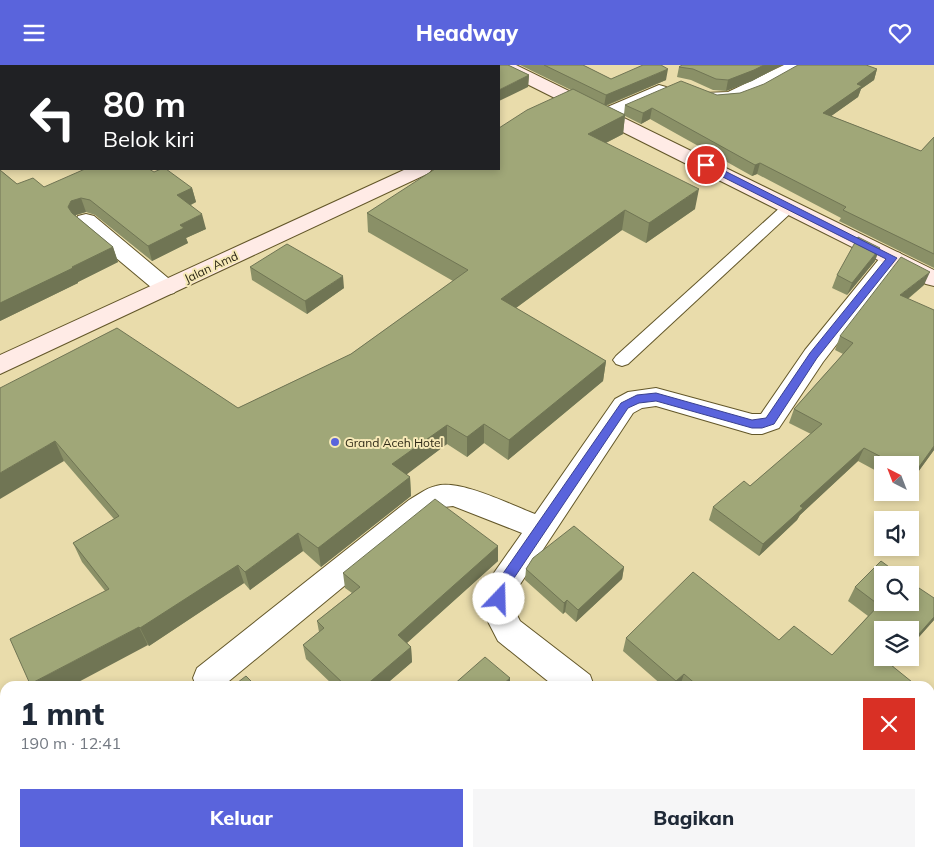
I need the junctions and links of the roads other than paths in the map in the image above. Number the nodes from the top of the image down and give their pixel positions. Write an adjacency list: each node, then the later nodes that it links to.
1 (502, 65): 5 (main road)
2 (798, 65): 4 (street)
3 (677, 84): 7 (street)
4 (698, 90)
5 (571, 99): 6 (main road); 7 (main road)
6 (547, 110)
7 (605, 115): 9 (main road)
8 (420, 170): 13 (main road, Jalan Amd)
9 (789, 207): 11 (main road); 14 (lane)
10 (86, 221): 13 (street)
11 (892, 258): 12 (main road); 16 (street)
12 (934, 279)
13 (166, 288): 15 (main road, Jalan Amd)
14 (622, 359)
15 (0, 365)
16 (541, 528): 17 (street); 18 (street)
17 (209, 678)
18 (572, 681)

